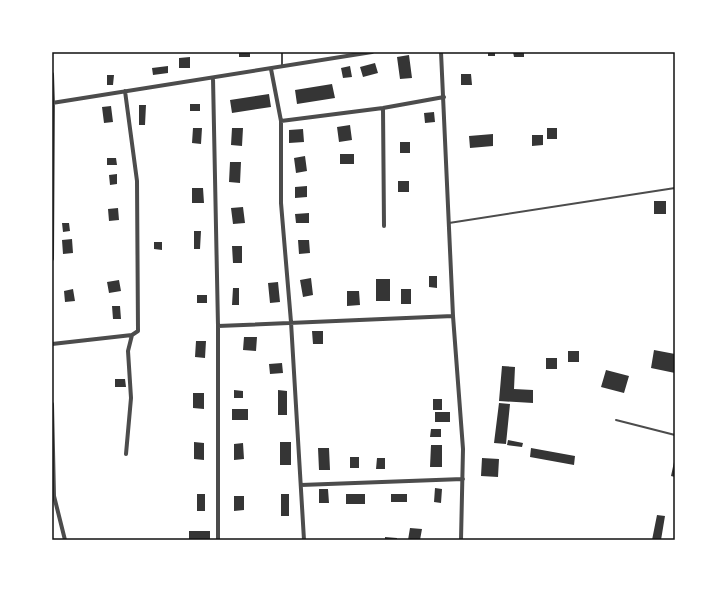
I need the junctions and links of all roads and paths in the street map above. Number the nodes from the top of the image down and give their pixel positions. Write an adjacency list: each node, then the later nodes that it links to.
1 (282, 52): 4 (lane)
2 (372, 52): 4 (street)
3 (441, 52): 9 (street)
4 (282, 67): 5 (street)
5 (271, 69): 7 (street); 12 (street)
6 (52, 74): 10 (street)
7 (213, 78): 8 (street); 19 (street)
8 (125, 91): 10 (street); 20 (street)
9 (444, 97): 11 (street); 14 (street)
10 (53, 103): 16 (street)
11 (383, 108): 12 (street); 15 (street)
12 (281, 121): 18 (street)
13 (675, 188): 14 (lane)
14 (449, 223): 17 (street)
15 (384, 226)
16 (52, 259)
17 (453, 316): 18 (street); 26 (street)
18 (291, 322): 19 (street); 27 (street)
19 (218, 326): 29 (street)
20 (132, 335): 21 (street); 25 (street)
21 (52, 344)
22 (52, 404): 28 (street)
23 (616, 420): 24 (lane)
24 (675, 436)
25 (126, 454)
26 (463, 479): 27 (street); 31 (street)
27 (301, 485): 30 (street)
28 (65, 540)
29 (218, 540)
30 (304, 540)
31 (461, 540)

